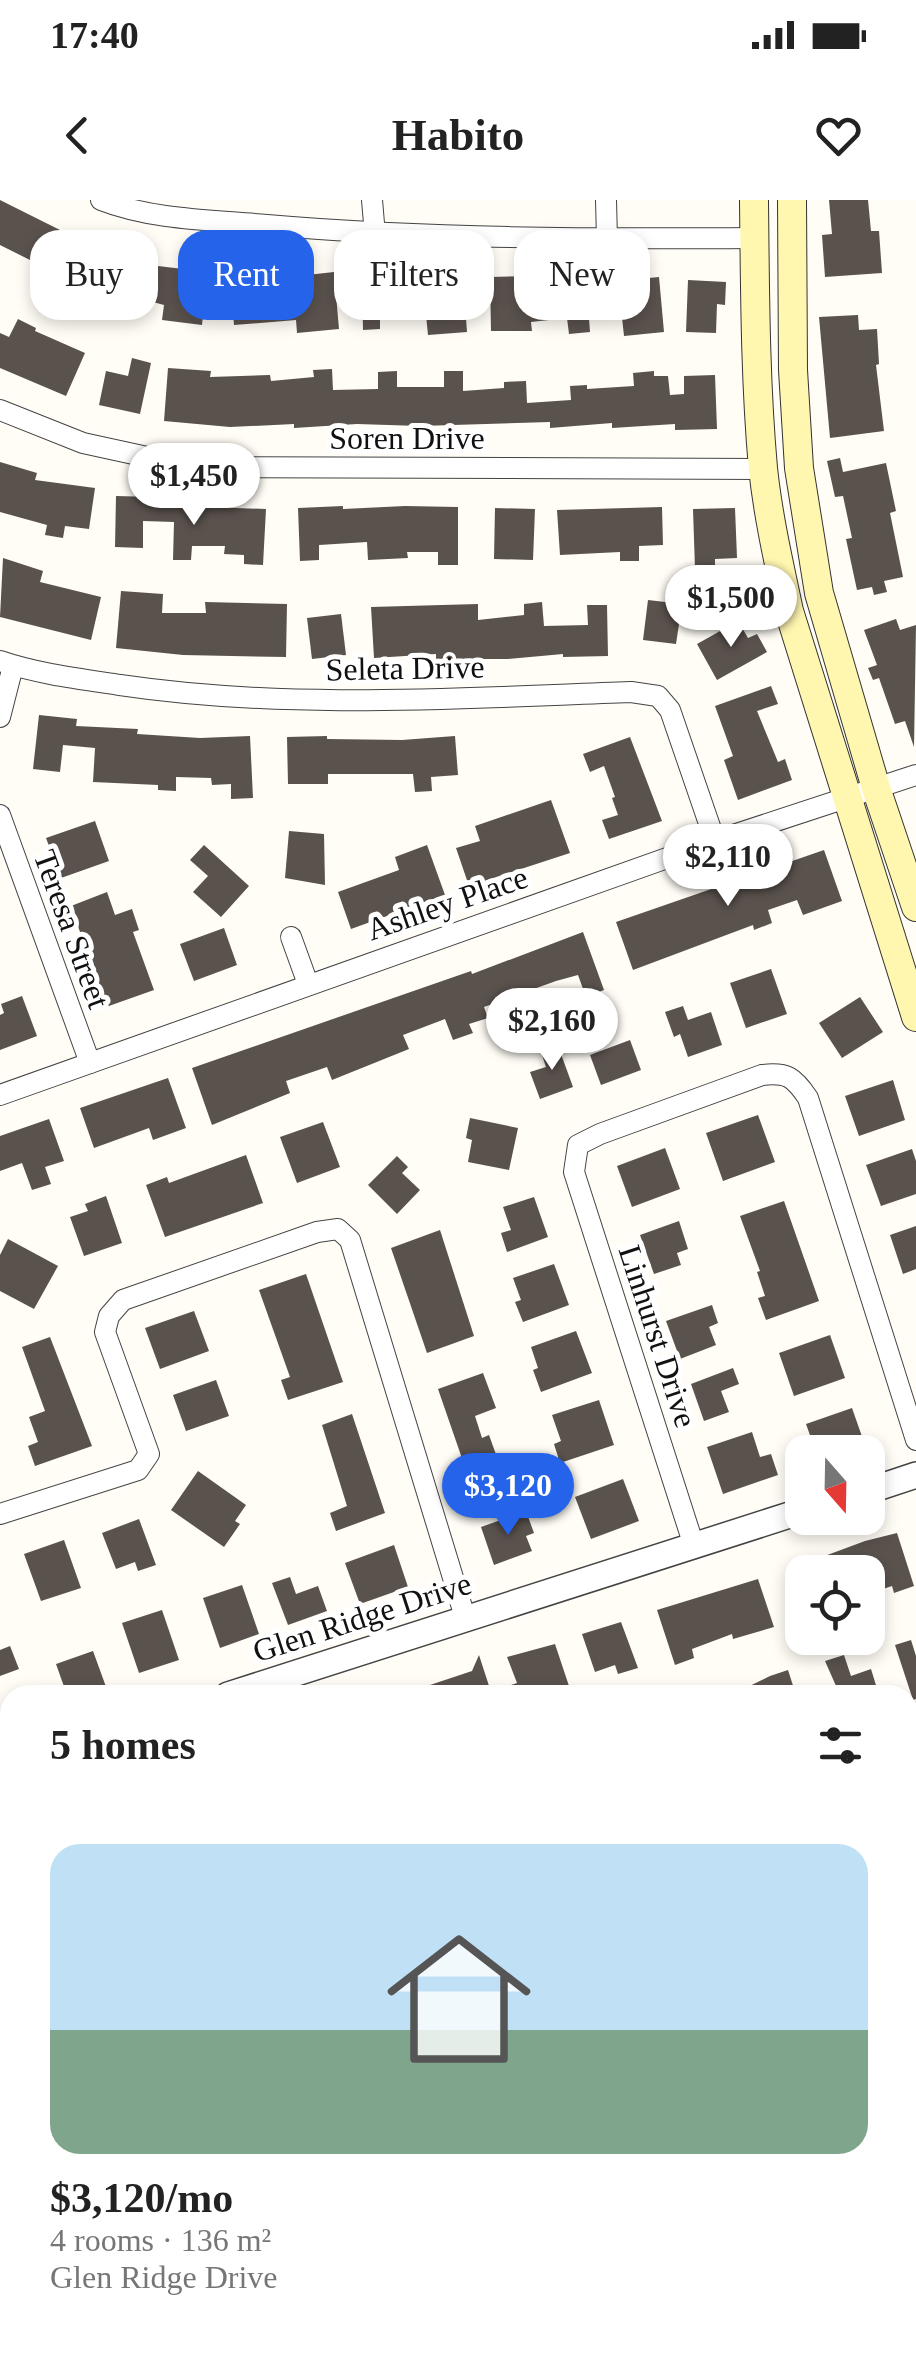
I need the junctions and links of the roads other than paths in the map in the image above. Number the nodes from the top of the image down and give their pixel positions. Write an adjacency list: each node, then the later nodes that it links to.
1 (102, 200): 8 (street)
2 (372, 200): 6 (street)
3 (606, 200): 7 (street)
4 (754, 200): 9 (main road)
5 (792, 200): 16 (main road)
6 (375, 230)
7 (607, 230)
8 (334, 231)
9 (754, 238): 10 (street); 12 (main road)
10 (650, 239)
11 (0, 410): 12 (street, Soren Drive)
12 (764, 469): 17 (main road)
13 (6, 664): 14 (street); 19 (street, Seleta Drive)
14 (0, 717)
15 (916, 776): 16 (street, Ashley Place)
16 (876, 788): 17 (street, Ashley Place); 21 (main road)
17 (848, 799): 19 (street, Ashley Place); 24 (main road)
18 (0, 815): 20 (street, Teresa Street)
19 (715, 840): 23 (street, Ashley Place)
20 (4, 847): 25 (street, Teresa Street)
21 (916, 907)
22 (292, 938): 23 (street)
23 (308, 984): 25 (street, Ashley Place)
24 (916, 1017)
25 (90, 1064): 26 (street, Ashley Place)
26 (0, 1094)
27 (916, 1440): 32 (street, Linhurst Drive)
28 (916, 1475): 29 (street)
29 (885, 1485)
30 (0, 1514): 33 (street)
31 (785, 1517): 32 (street, Glen Ridge Drive)
32 (694, 1546): 33 (street, Glen Ridge Drive)
33 (465, 1618): 34 (street, Glen Ridge Drive)
34 (275, 1685)

